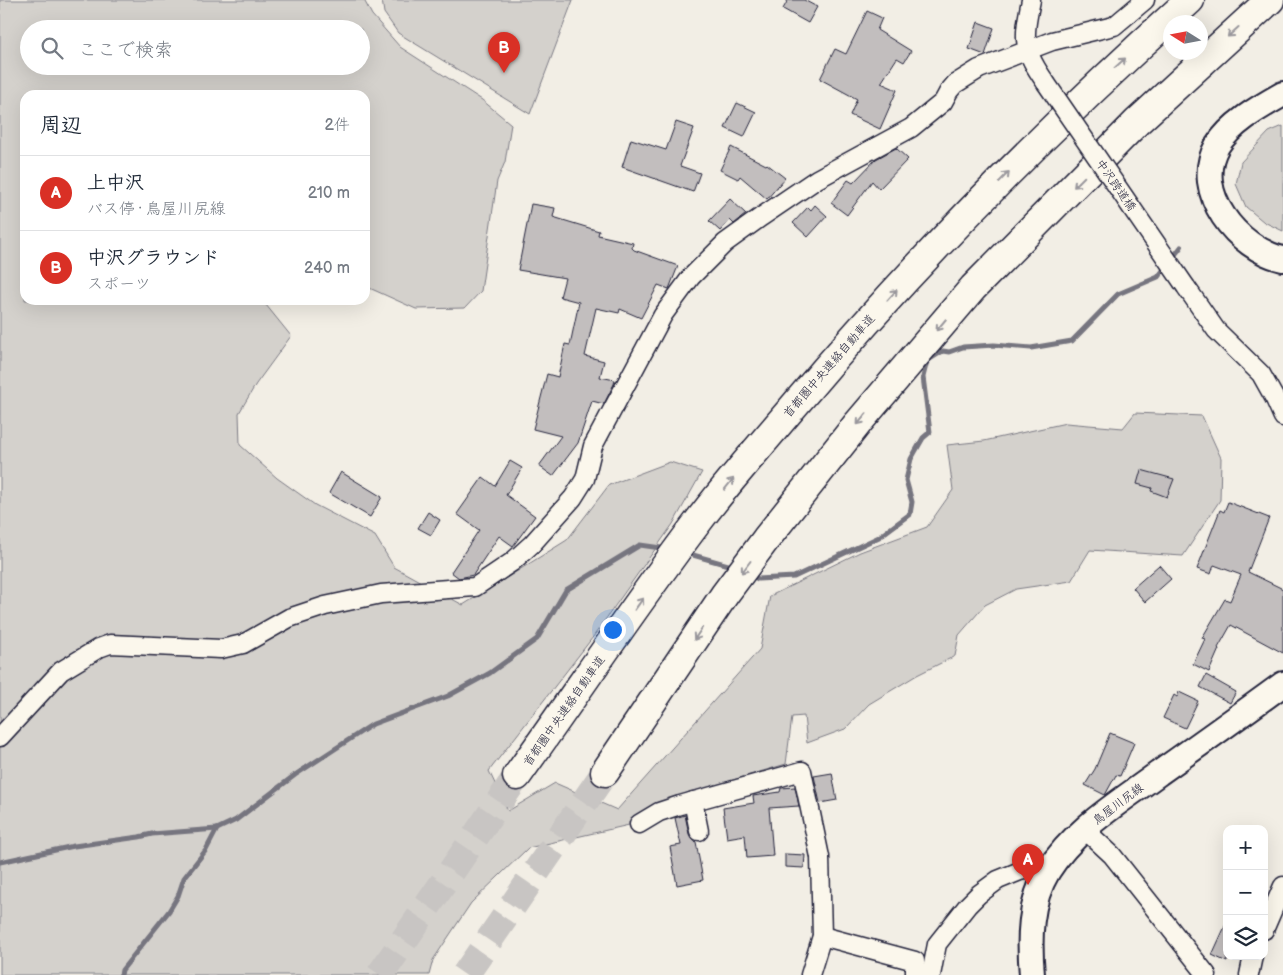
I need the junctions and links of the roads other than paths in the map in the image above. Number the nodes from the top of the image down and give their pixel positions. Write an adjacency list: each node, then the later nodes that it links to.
1 (1031, 0): 5 (street)
2 (1145, 0): 5 (street)
3 (1190, 0): 12 (highway, 首都圏中央連絡自動車道, one-way to 3)
4 (1270, 0): 11 (highway, one-way to 11)
5 (1028, 51): 8 (street, 中沢跨道橋, bridge); 10 (street)
6 (1283, 94): 7 (main road)
7 (1283, 259)
8 (1283, 417)
9 (1283, 684): 15 (main road, 鳥屋川尻線)
10 (0, 737)
11 (605, 772)
12 (517, 776)
13 (693, 801): 14 (street); 16 (street); 20 (street)
14 (639, 824)
15 (1084, 829): 17 (main road, 鳥屋川尻線); 26 (street)
16 (699, 831)
17 (1048, 872): 24 (street); 25 (main road, 鳥屋川尻線)
18 (1283, 886): 19 (street)
19 (1268, 921)
20 (822, 936): 22 (street); 23 (street)
21 (1252, 960): 27 (street)
22 (810, 975)
23 (915, 975)
24 (931, 975)
25 (1032, 975)
26 (1207, 975)
27 (1249, 975)

